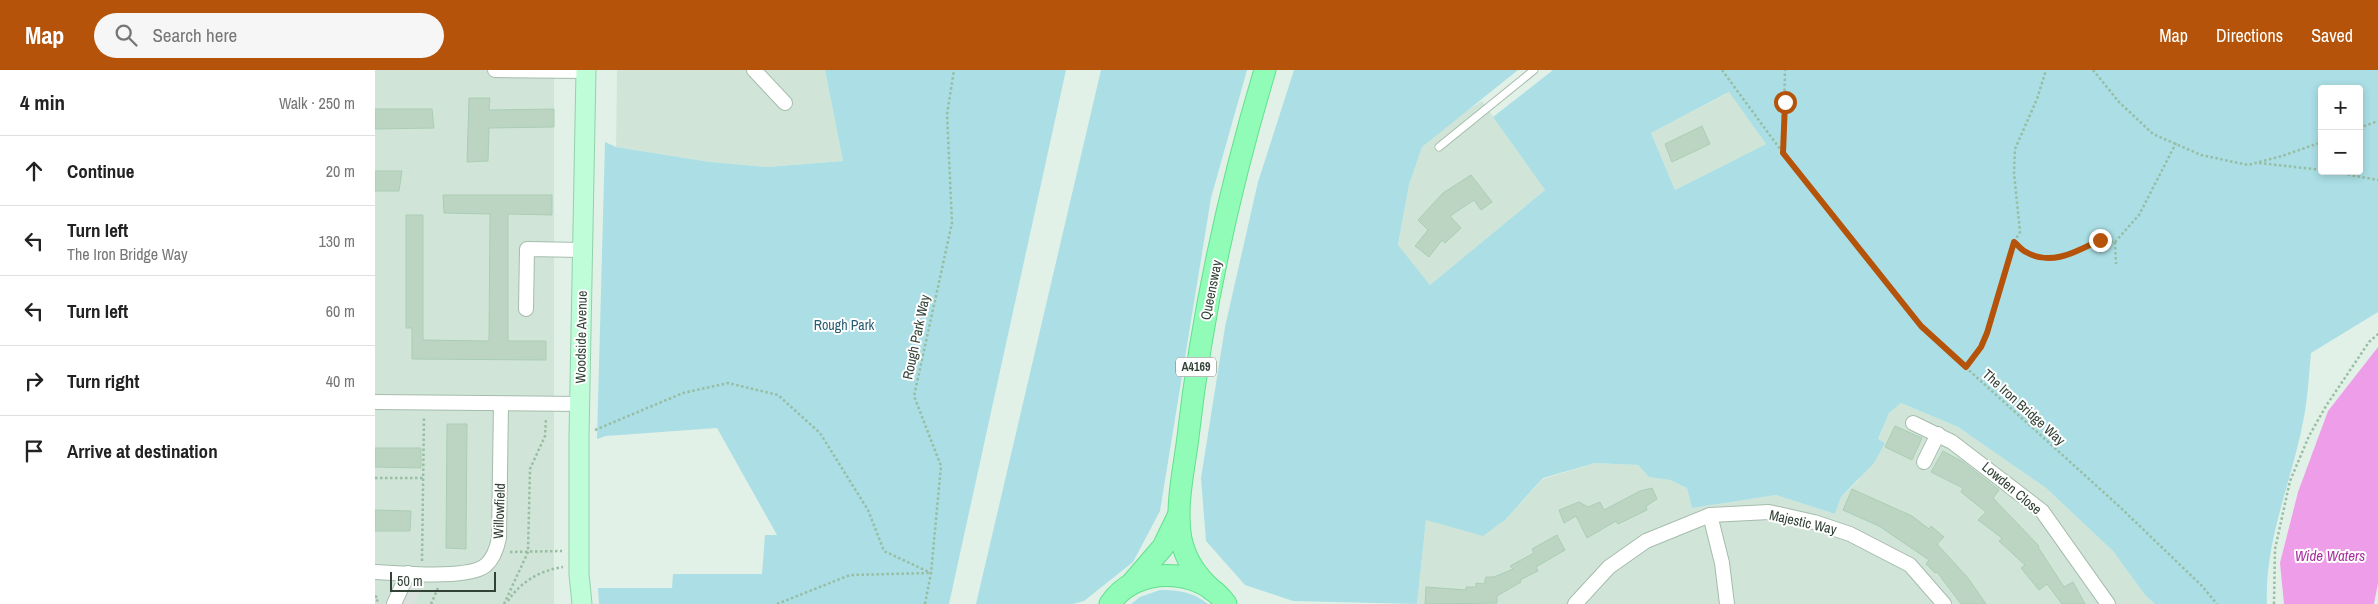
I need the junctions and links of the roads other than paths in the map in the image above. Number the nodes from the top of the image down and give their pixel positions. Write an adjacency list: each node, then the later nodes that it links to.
1 (495, 70): 5 (street)
2 (754, 70): 6 (street)
3 (1265, 70): 16 (main road, Queensway / A4169)
4 (1534, 70): 7 (lane)
5 (585, 71): 8 (street, Woodside Avenue)
6 (785, 103)
7 (1439, 147)
8 (583, 250): 9 (street); 12 (street, Woodside Avenue)
9 (526, 309)
10 (375, 402): 11 (street)
11 (501, 404): 12 (street); 19 (street, Willowfield)
12 (579, 404): 24 (street, Woodside Avenue)
13 (1913, 423): 14 (street, Lowden Close)
14 (1938, 434): 15 (street); 28 (street, Lowden Close)
15 (1924, 462)
16 (1179, 514): 20 (main road, Queensway / A4169); 21 (main road, Queensway / A4169)
17 (1710, 515): 25 (street, Majestic Way); 26 (street); 27 (street, Majestic Way)
18 (375, 572): 19 (street, Willowfield)
19 (415, 573): 23 (street)
20 (1129, 586): 21 (main road); 22 (main road)
21 (1223, 599)
22 (1110, 602)
23 (394, 604)
24 (582, 604)
25 (1575, 604)
26 (1727, 604)
27 (1944, 604)
28 (2108, 604)

